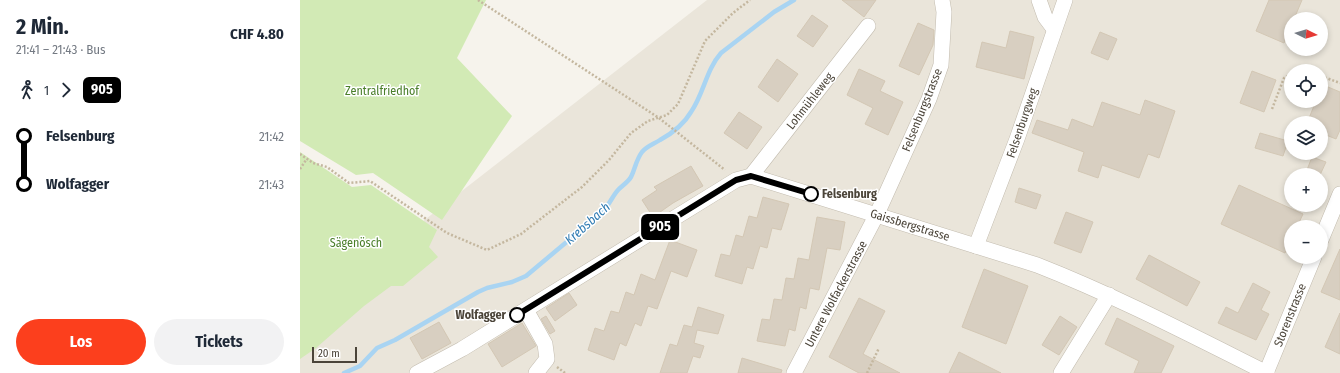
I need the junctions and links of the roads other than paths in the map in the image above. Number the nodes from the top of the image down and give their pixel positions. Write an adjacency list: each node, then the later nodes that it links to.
1 (942, 0): 8 (street, Felsenburgstrasse)
2 (1039, 0): 5 (street)
3 (1065, 0): 5 (street, Felsenburgweg)
4 (868, 26): 6 (street, Lohmühleweg)
5 (1054, 29): 10 (street, Felsenburgweg)
6 (751, 176): 8 (street, Gaissbergstrasse); 13 (street)
7 (1340, 194): 9 (street)
8 (877, 214): 10 (street, Gaissbergstrasse); 16 (street, Untere Wolfackerstrasse)
9 (1328, 223)
10 (976, 246): 12 (street, Gaissbergstrasse)
11 (1311, 264): 18 (street, Storenstrasse)
12 (1109, 295): 17 (street); 18 (street, Gaissbergstrasse)
13 (526, 310): 14 (street); 15 (street)
14 (417, 373)
15 (536, 373)
16 (794, 373)
17 (1061, 373)
18 (1267, 373)

